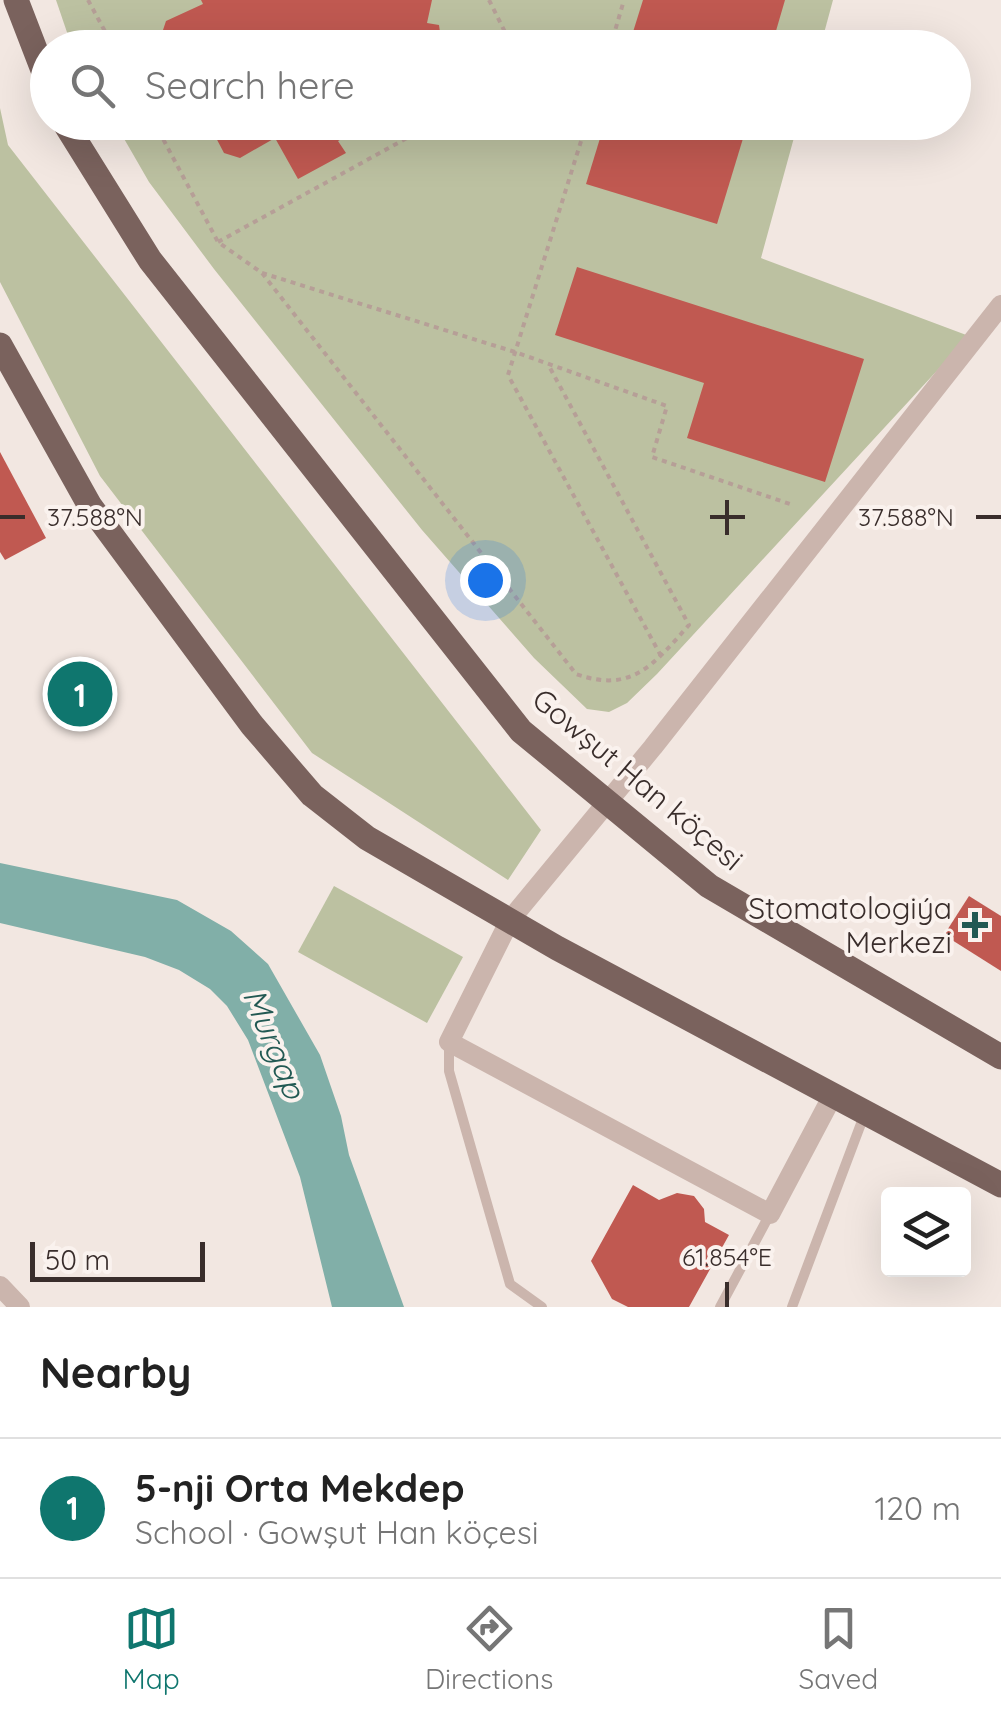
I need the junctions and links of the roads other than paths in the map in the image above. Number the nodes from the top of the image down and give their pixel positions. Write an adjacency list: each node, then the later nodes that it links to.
1 (16, 0): 2 (main road)
2 (30, 36)
3 (75, 140): 6 (main road, Gowşut Han köçesi)
4 (1000, 303): 6 (street)
5 (0, 345): 7 (main road)
6 (606, 801): 7 (street); 9 (main road, Gowşut Han köçesi)
7 (510, 920): 8 (street); 10 (main road)
8 (449, 1042): 13 (street); 16 (lane)
9 (1001, 1057)
10 (833, 1095): 11 (main road); 13 (street)
11 (866, 1112): 12 (main road); 18 (lane)
12 (1001, 1185)
13 (770, 1214): 17 (lane)
14 (0, 1286): 15 (street)
15 (20, 1307)
16 (542, 1307)
17 (720, 1307)
18 (792, 1307)

